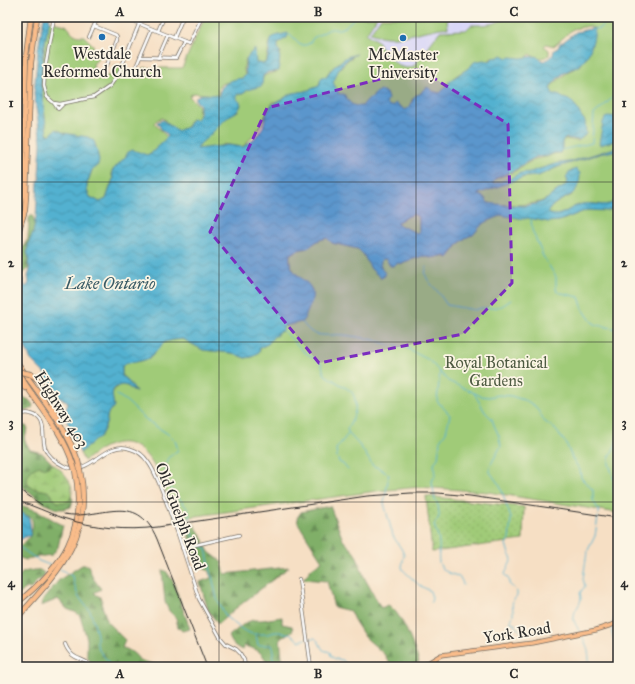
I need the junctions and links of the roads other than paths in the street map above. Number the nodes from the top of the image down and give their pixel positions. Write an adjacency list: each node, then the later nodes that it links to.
1 (31, 17): 22 (highway)
2 (37, 17): 23 (highway)
3 (54, 17): 10 (street)
4 (98, 17): 11 (street)
5 (123, 17): 10 (street)
6 (142, 17): 10 (street)
7 (164, 17): 13 (street)
8 (183, 17): 16 (street)
9 (202, 17): 17 (street)
10 (140, 24): 12 (street)
11 (94, 26): 15 (street); 20 (street)
12 (152, 29): 13 (street); 18 (street)
13 (158, 31): 14 (street)
14 (168, 36): 16 (street); 19 (street)
15 (89, 38)
16 (174, 38): 17 (street)
17 (184, 42): 19 (street)
18 (140, 58): 19 (street); 21 (street)
19 (158, 58)
20 (107, 65)
21 (135, 69)
22 (17, 219)
23 (17, 236)
24 (17, 362): 29 (highway, Highway 403)
25 (17, 371): 28 (highway, Highway 403); 29 (highway, bridge)
26 (17, 381): 28 (highway)
27 (17, 416): 33 (street, Old Guelph Road, bridge)
28 (47, 416): 30 (highway, Highway 403)
29 (64, 431): 30 (highway, Highway 403)
30 (76, 462): 31 (highway, Highway 403, bridge)
31 (78, 470): 35 (highway, Highway 403); 36 (highway, Highway 403)
32 (238, 536): 33 (street)
33 (182, 548): 42 (street, Old Guelph Road)
34 (299, 579): 43 (street)
35 (51, 581): 37 (highway, Highway 403); 38 (highway)
36 (17, 605)
37 (17, 618)
38 (17, 622)
39 (618, 623): 44 (main road, York Road)
40 (65, 644): 41 (street)
41 (92, 667)
42 (244, 667)
43 (311, 667)
44 (421, 667)

